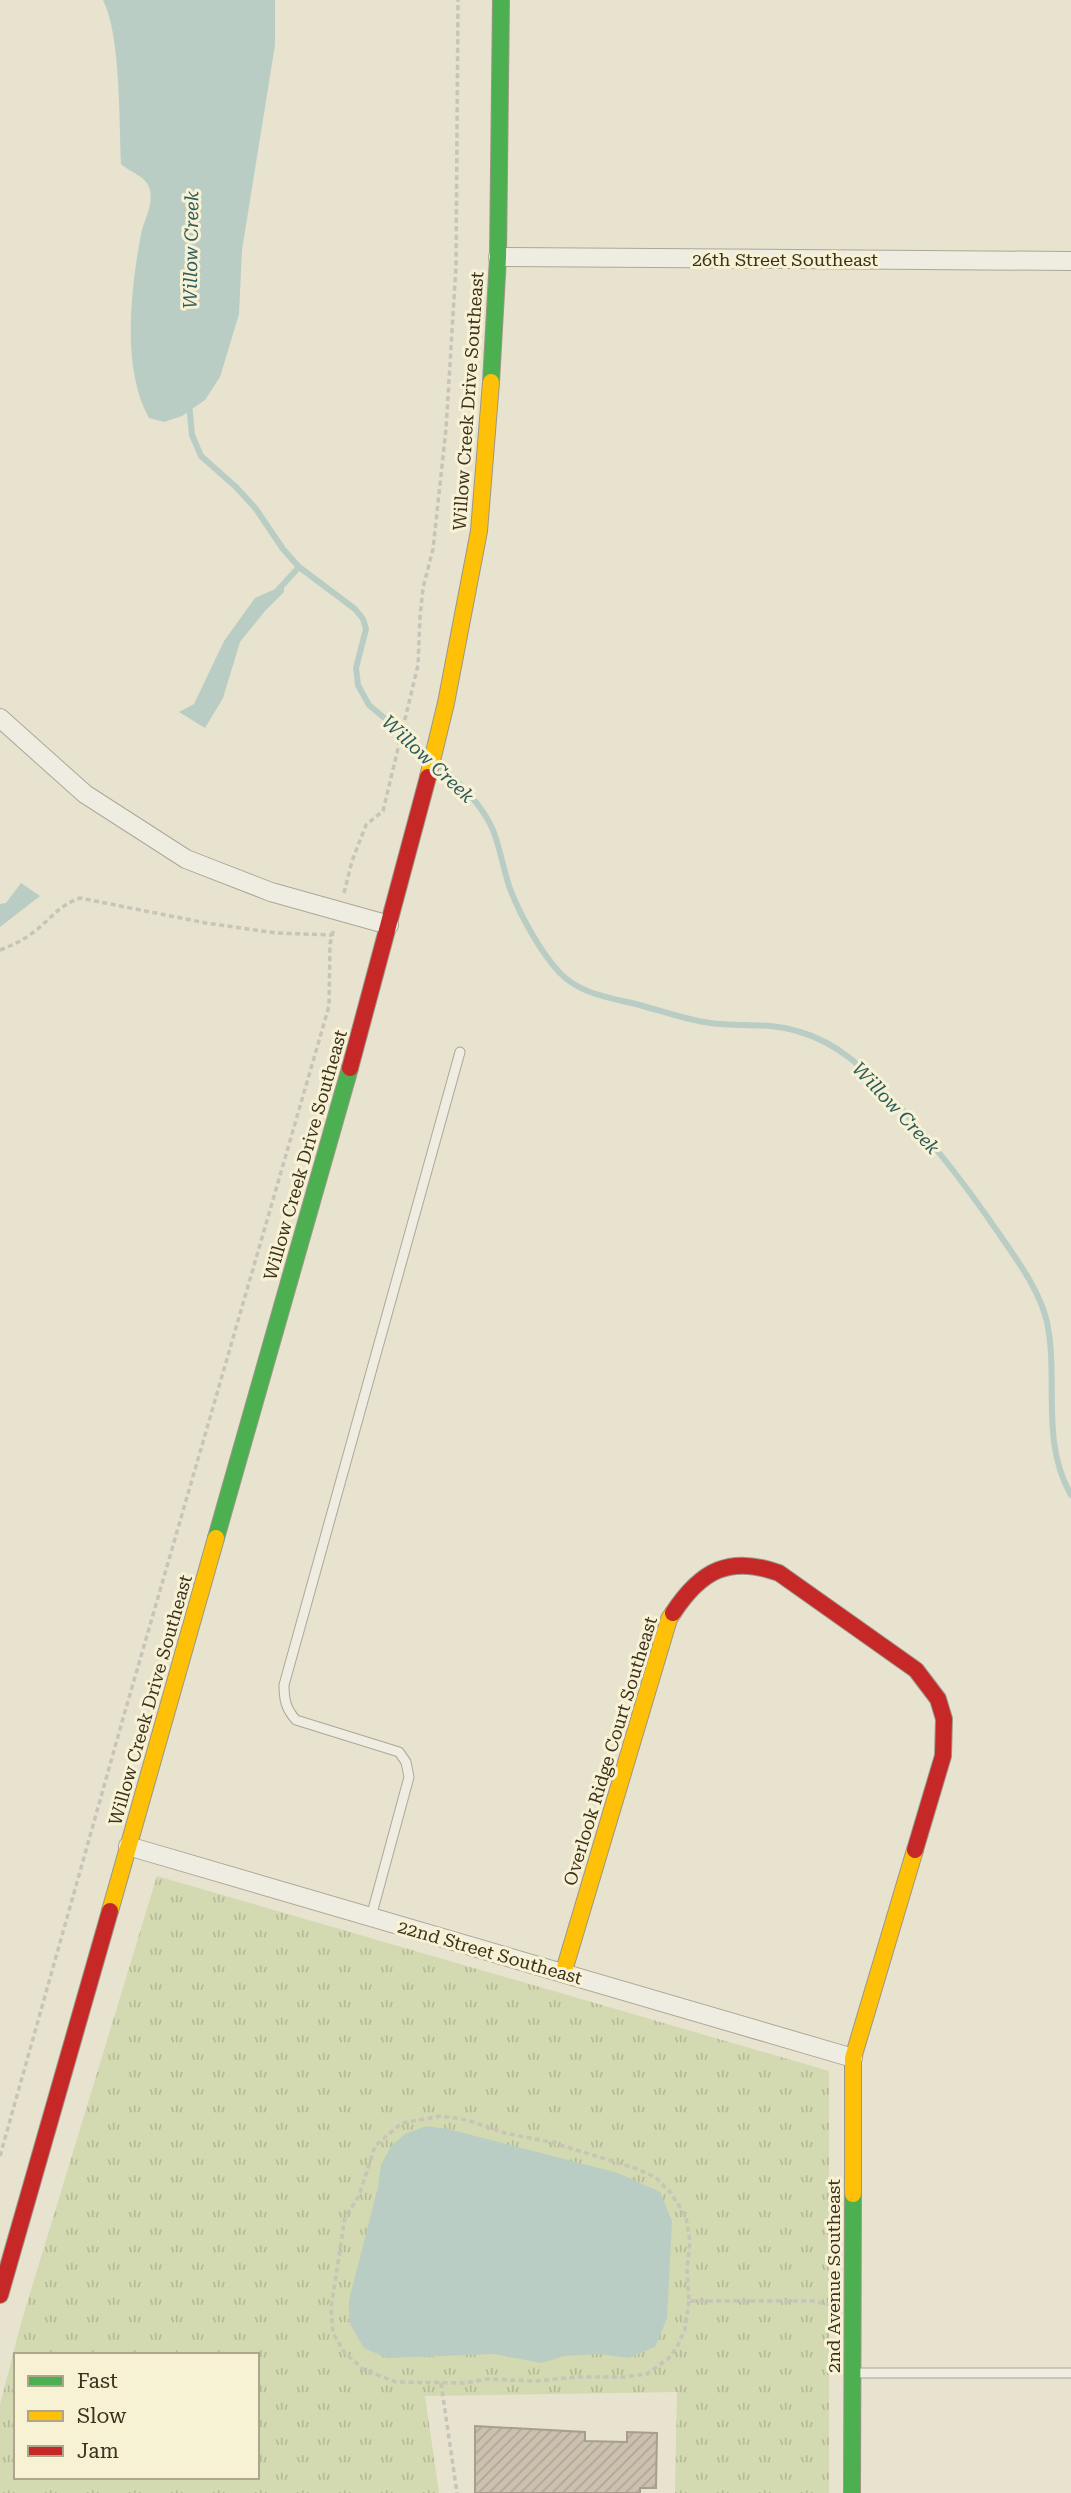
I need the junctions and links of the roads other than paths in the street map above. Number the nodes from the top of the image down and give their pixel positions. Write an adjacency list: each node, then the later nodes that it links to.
1 (501, 0): 2 (main road, Willow Creek Drive Southeast)
2 (498, 257): 3 (street, 26th Street Southeast); 5 (main road, Willow Creek Drive Southeast)
3 (1071, 261)
4 (0, 718): 5 (street)
5 (389, 925): 7 (main road, Willow Creek Drive Southeast)
6 (460, 1052): 8 (lane)
7 (128, 1846): 8 (street, 22nd Street Southeast); 11 (main road, Willow Creek Drive Southeast)
8 (371, 1917): 9 (street, 22nd Street Southeast)
9 (564, 1974): 10 (street, 22nd Street Southeast); 10 (main road, Overlook Ridge Court Southeast)
10 (853, 2058): 12 (main road, 2nd Avenue Southeast)
11 (0, 2295)
12 (853, 2373): 13 (lane); 14 (main road, 2nd Avenue Southeast)
13 (1071, 2373)
14 (852, 2493)

